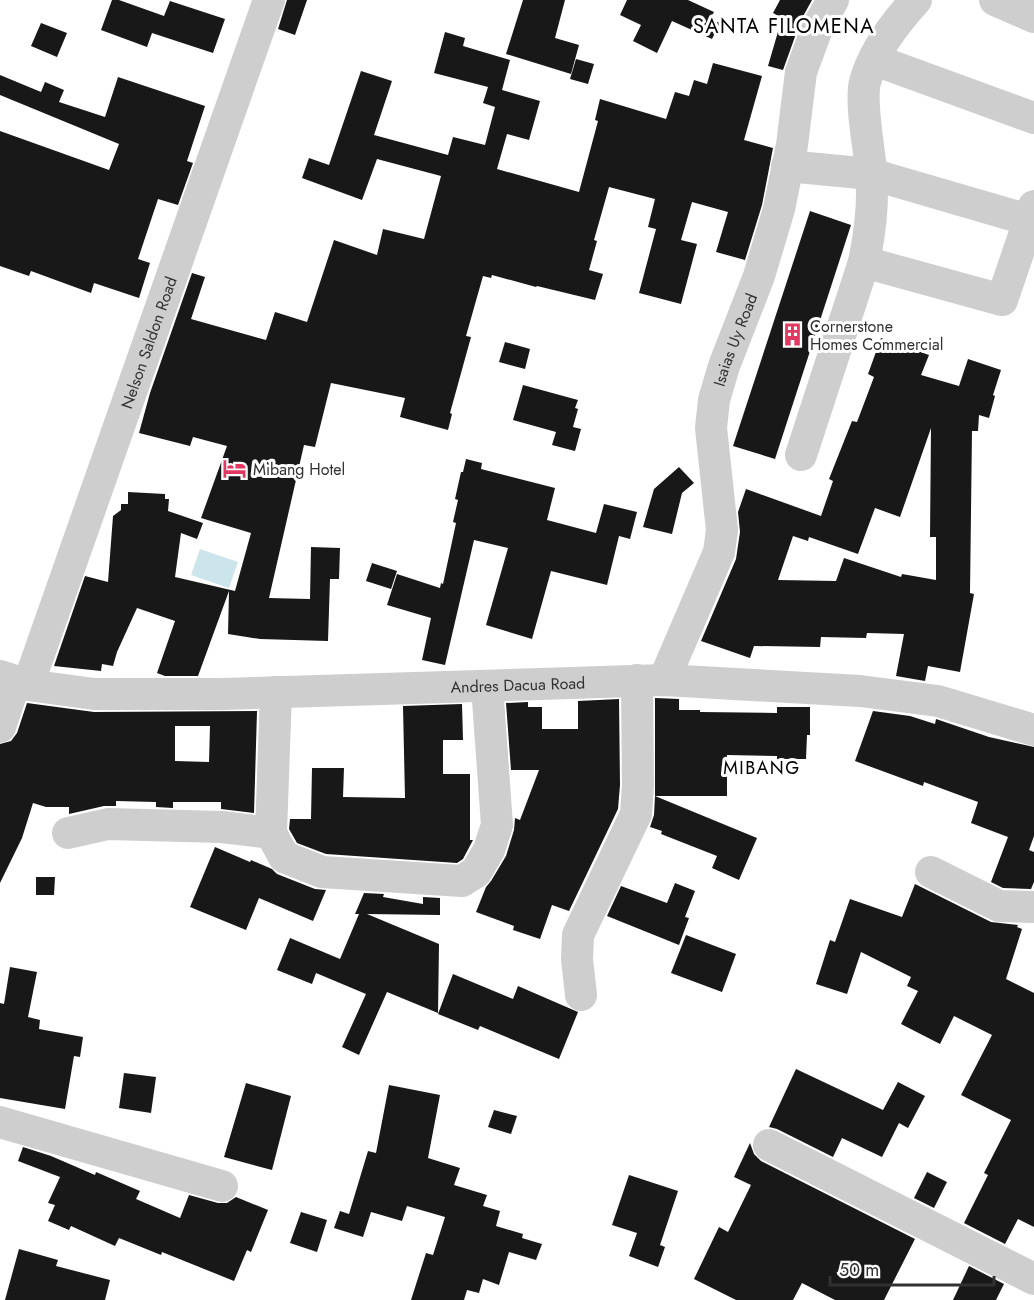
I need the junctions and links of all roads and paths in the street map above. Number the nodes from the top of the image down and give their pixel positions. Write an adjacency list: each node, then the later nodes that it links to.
1 (269, 0): 14 (street, Nelson Saldon Road)
2 (833, 0): 8 (street, Isaias Uy Road)
3 (916, 0): 6 (street)
4 (995, 0): 5 (street)
5 (1034, 17)
6 (875, 60): 7 (street); 9 (street)
7 (1034, 118)
8 (787, 166): 9 (street); 13 (street, Isaias Uy Road)
9 (872, 174): 10 (street); 11 (street)
10 (1031, 213): 11 (street)
11 (864, 262): 12 (street)
12 (801, 455)
13 (650, 680): 15 (street, Andres Dacua Road); 18 (street, Andres Dacua Road); 23 (street)
14 (14, 681): 16 (street, Andres Dacua Road); 17 (street, Nelson Saldon Road)
15 (487, 686): 16 (street, Andres Dacua Road); 20 (street)
16 (276, 692): 20 (street)
17 (0, 727)
18 (1034, 730)
19 (68, 832): 20 (street)
20 (271, 833)
21 (931, 873): 22 (street)
22 (1034, 907)
23 (581, 995)
24 (0, 1122): 26 (street)
25 (769, 1145): 27 (street)
26 (222, 1186)
27 (1034, 1279)

